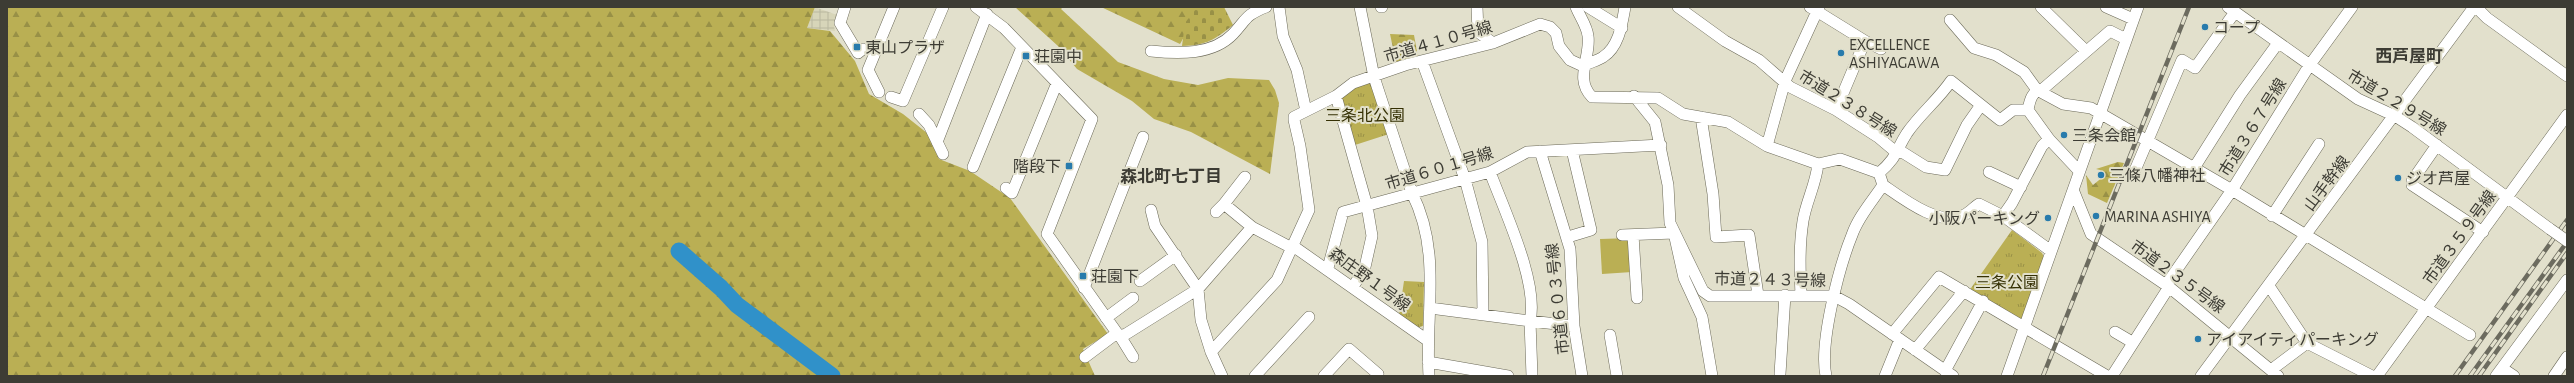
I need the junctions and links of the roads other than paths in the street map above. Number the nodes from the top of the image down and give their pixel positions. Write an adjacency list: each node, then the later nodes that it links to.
1 (845, 7): 29 (street)
2 (894, 7): 41 (street)
3 (943, 7): 44 (street)
4 (976, 7): 20 (street)
5 (1266, 7): 32 (street)
6 (1279, 7): 48 (street)
7 (1360, 7): 37 (street)
8 (1477, 7): 26 (street)
9 (1576, 7): 34 (street)
10 (1588, 7): 23 (street)
11 (1625, 7): 23 (street)
12 (1678, 7): 38 (street, 市道２３８号線)
13 (2041, 7): 31 (street)
14 (2106, 7): 21 (street)
15 (2138, 7): 21 (street)
16 (2352, 7): 35 (street, 市道３６７号線)
17 (2475, 7): 36 (street); 52 (street, 山手幹線)
18 (1815, 8): 25 (street); 38 (street)
19 (2231, 10): 27 (street, 市道２２９号線); 56 (street)
20 (987, 14): 28 (street); 57 (street)
21 (2133, 19): 24 (street)
22 (1950, 20): 40 (street)
23 (1622, 28): 34 (street)
24 (2126, 39): 31 (street); 50 (street)
25 (1865, 41): 30 (street); 46 (street)
26 (1493, 43): 33 (street, 市道４１０号線); 34 (street, 市道４１０号線)
27 (2278, 43): 35 (street, 市道２２９号線); 68 (street)
28 (1022, 47): 39 (street); 67 (street)
29 (863, 49)
30 (1881, 49)
31 (2085, 50): 40 (street)
32 (1157, 51)
33 (1422, 61): 37 (street, 市道４１０号線); 75 (street)
34 (1583, 66): 43 (street)
35 (2309, 66): 52 (street, 市道２２９号線); 79 (street, 市道３６７号線)
36 (2567, 76)
37 (1374, 77): 42 (street, 市道４１０号線); 81 (street)
38 (1785, 81): 46 (street, 市道２３８号線); 61 (street)
39 (1057, 83): 78 (street); 102 (street)
40 (2038, 90): 47 (street); 50 (street)
41 (879, 92)
42 (1336, 96): 48 (street, 市道４１０号線); 83 (street)
43 (1634, 96): 53 (street); 59 (street, 市道２４３号線)
44 (891, 97)
45 (1981, 105): 47 (street); 64 (street, 市道２３８号線); 64 (street)
46 (1836, 110): 64 (street, 市道２３８号線)
47 (2028, 110): 55 (street)
48 (1306, 111): 93 (street)
49 (919, 114): 57 (street)
50 (2100, 114): 56 (street); 69 (street)
51 (2567, 115): 82 (street, 市道３５９号線)
52 (2395, 116): 60 (street, 市道２２９号線); 90 (street, 山手幹線)
53 (1701, 117): 61 (street); 105 (street)
54 (1143, 137): 102 (street)
55 (2048, 139): 69 (street); 77 (street)
56 (2147, 141): 68 (street); 73 (street)
57 (937, 142): 65 (street)
58 (2319, 144): 86 (street)
59 (1661, 145): 62 (street, 市道６０１号線); 89 (street, 市道２４３号線)
60 (2437, 145): 82 (street, 市道２２９号線); 88 (street)
61 (1767, 146): 66 (street)
62 (1572, 150): 63 (street, 市道６０１号線); 91 (street)
63 (1540, 151): 70 (street, 市道６０１号線); 91 (street, 市道６０３号線)
64 (1897, 153): 72 (street)
65 (943, 154)
66 (1818, 164): 72 (street); 107 (street)
67 (972, 167)
68 (2194, 168): 79 (street)
69 (2079, 171): 80 (street)
70 (1490, 172): 75 (street, 市道６０１号線); 117 (street)
71 (1989, 172): 77 (street)
72 (1879, 173): 76 (street)
73 (2133, 175)
74 (1245, 176): 87 (street, 森庄野１号線)
75 (1465, 180): 81 (street, 市道６０１号線); 114 (street)
76 (1883, 185): 85 (street); 108 (street)
77 (2021, 187): 85 (street)
78 (1006, 188)
79 (2232, 190): 86 (street); 99 (street, 市道３６７号線)
80 (2074, 192): 94 (street); 99 (street, 市道２３５号線)
81 (1412, 193): 83 (street, 市道６０１号線); 112 (street)
82 (2508, 197): 88 (street, 市道３５９号線); 92 (street, 市道２２９号線, bridge)
83 (1367, 206): 96 (street, 市道６０１号線); 101 (street)
84 (1151, 210): 95 (street)
85 (2003, 216): 94 (street)
86 (2272, 216): 90 (street)
87 (1252, 227): 93 (street, 森庄野１号線); 103 (street)
88 (2483, 232): 113 (street, 市道３５９号線)
89 (1674, 233): 105 (street, 市道２４３号線); 110 (street); 148 (street)
90 (2306, 236): 100 (street, 山手幹線); 113 (street)
91 (1568, 237): 118 (street, 市道６０３号線)
92 (2567, 241)
93 (1293, 247): 96 (street, 森庄野１号線); 130 (street)
94 (2051, 251): 119 (street)
95 (1176, 255): 98 (street); 103 (street)
96 (1328, 268): 101 (street, 森庄野１号線)
97 (2567, 280): 135 (street)
98 (1140, 281)
99 (2168, 286): 125 (street, 市道２３５号線); 127 (street, 市道３６７号線)
100 (2269, 286): 125 (street, 山手幹線); 128 (street)
101 (1354, 287): 126 (street, 森庄野１号線)
102 (1084, 288): 116 (street)
103 (1198, 289): 121 (street); 130 (street)
104 (1964, 291): 111 (street); 124 (street); 129 (street)
105 (1758, 295): 106 (street, 市道２４３号線)
106 (1785, 295): 107 (street, 市道２４３号線); 138 (street)
107 (1801, 296): 108 (street, 市道２４３号線)
108 (1834, 296): 124 (street, 市道２４３号線); 149 (street)
109 (1133, 298): 116 (street)
110 (1636, 298)
111 (1983, 301): 119 (street); 136 (street)
112 (1430, 308): 114 (street); 126 (street)
113 (2426, 310): 123 (street); 156 (street, 市道３５９号線)
114 (1482, 314): 117 (street)
115 (1309, 317): 140 (street)
116 (1106, 318): 121 (street)
117 (1530, 321): 118 (street); 145 (street)
118 (1574, 326): 146 (street, 市道６０３号線)
119 (2024, 327): 151 (street); 152 (street)
120 (2115, 332): 127 (street)
121 (1119, 335): 131 (street); 132 (street)
122 (1610, 335): 147 (street)
123 (2470, 335)
124 (1896, 336): 129 (street, 市道２４３号線); 150 (street)
125 (2231, 336): 137 (street, 市道２３５号線); 154 (street, 山手幹線)
126 (1427, 340): 134 (street)
127 (2132, 342): 153 (street, 市道３６７号線)
128 (2307, 343): 137 (street); 155 (street)
129 (1915, 350): 136 (street, 市道２４３号線)
130 (1211, 352): 139 (street)
131 (1085, 357)
132 (1132, 357)
133 (2567, 357): 158 (street)
134 (1428, 362): 143 (street); 144 (street)
135 (2499, 372): 157 (street)
136 (1949, 373)
137 (2275, 373)
138 (1780, 374)
139 (1222, 376)
140 (1254, 376)
141 (1324, 376): 142 (street)
142 (1377, 376)
143 (1429, 376)
144 (1508, 376)
145 (1532, 376)
146 (1582, 376)
147 (1617, 376)
148 (1712, 376)
149 (1826, 376)
150 (1885, 376)
151 (2007, 376)
152 (2107, 376)
153 (2112, 376)
154 (2201, 376)
155 (2372, 376)
156 (2377, 376)
157 (2514, 376)
158 (2554, 376)

